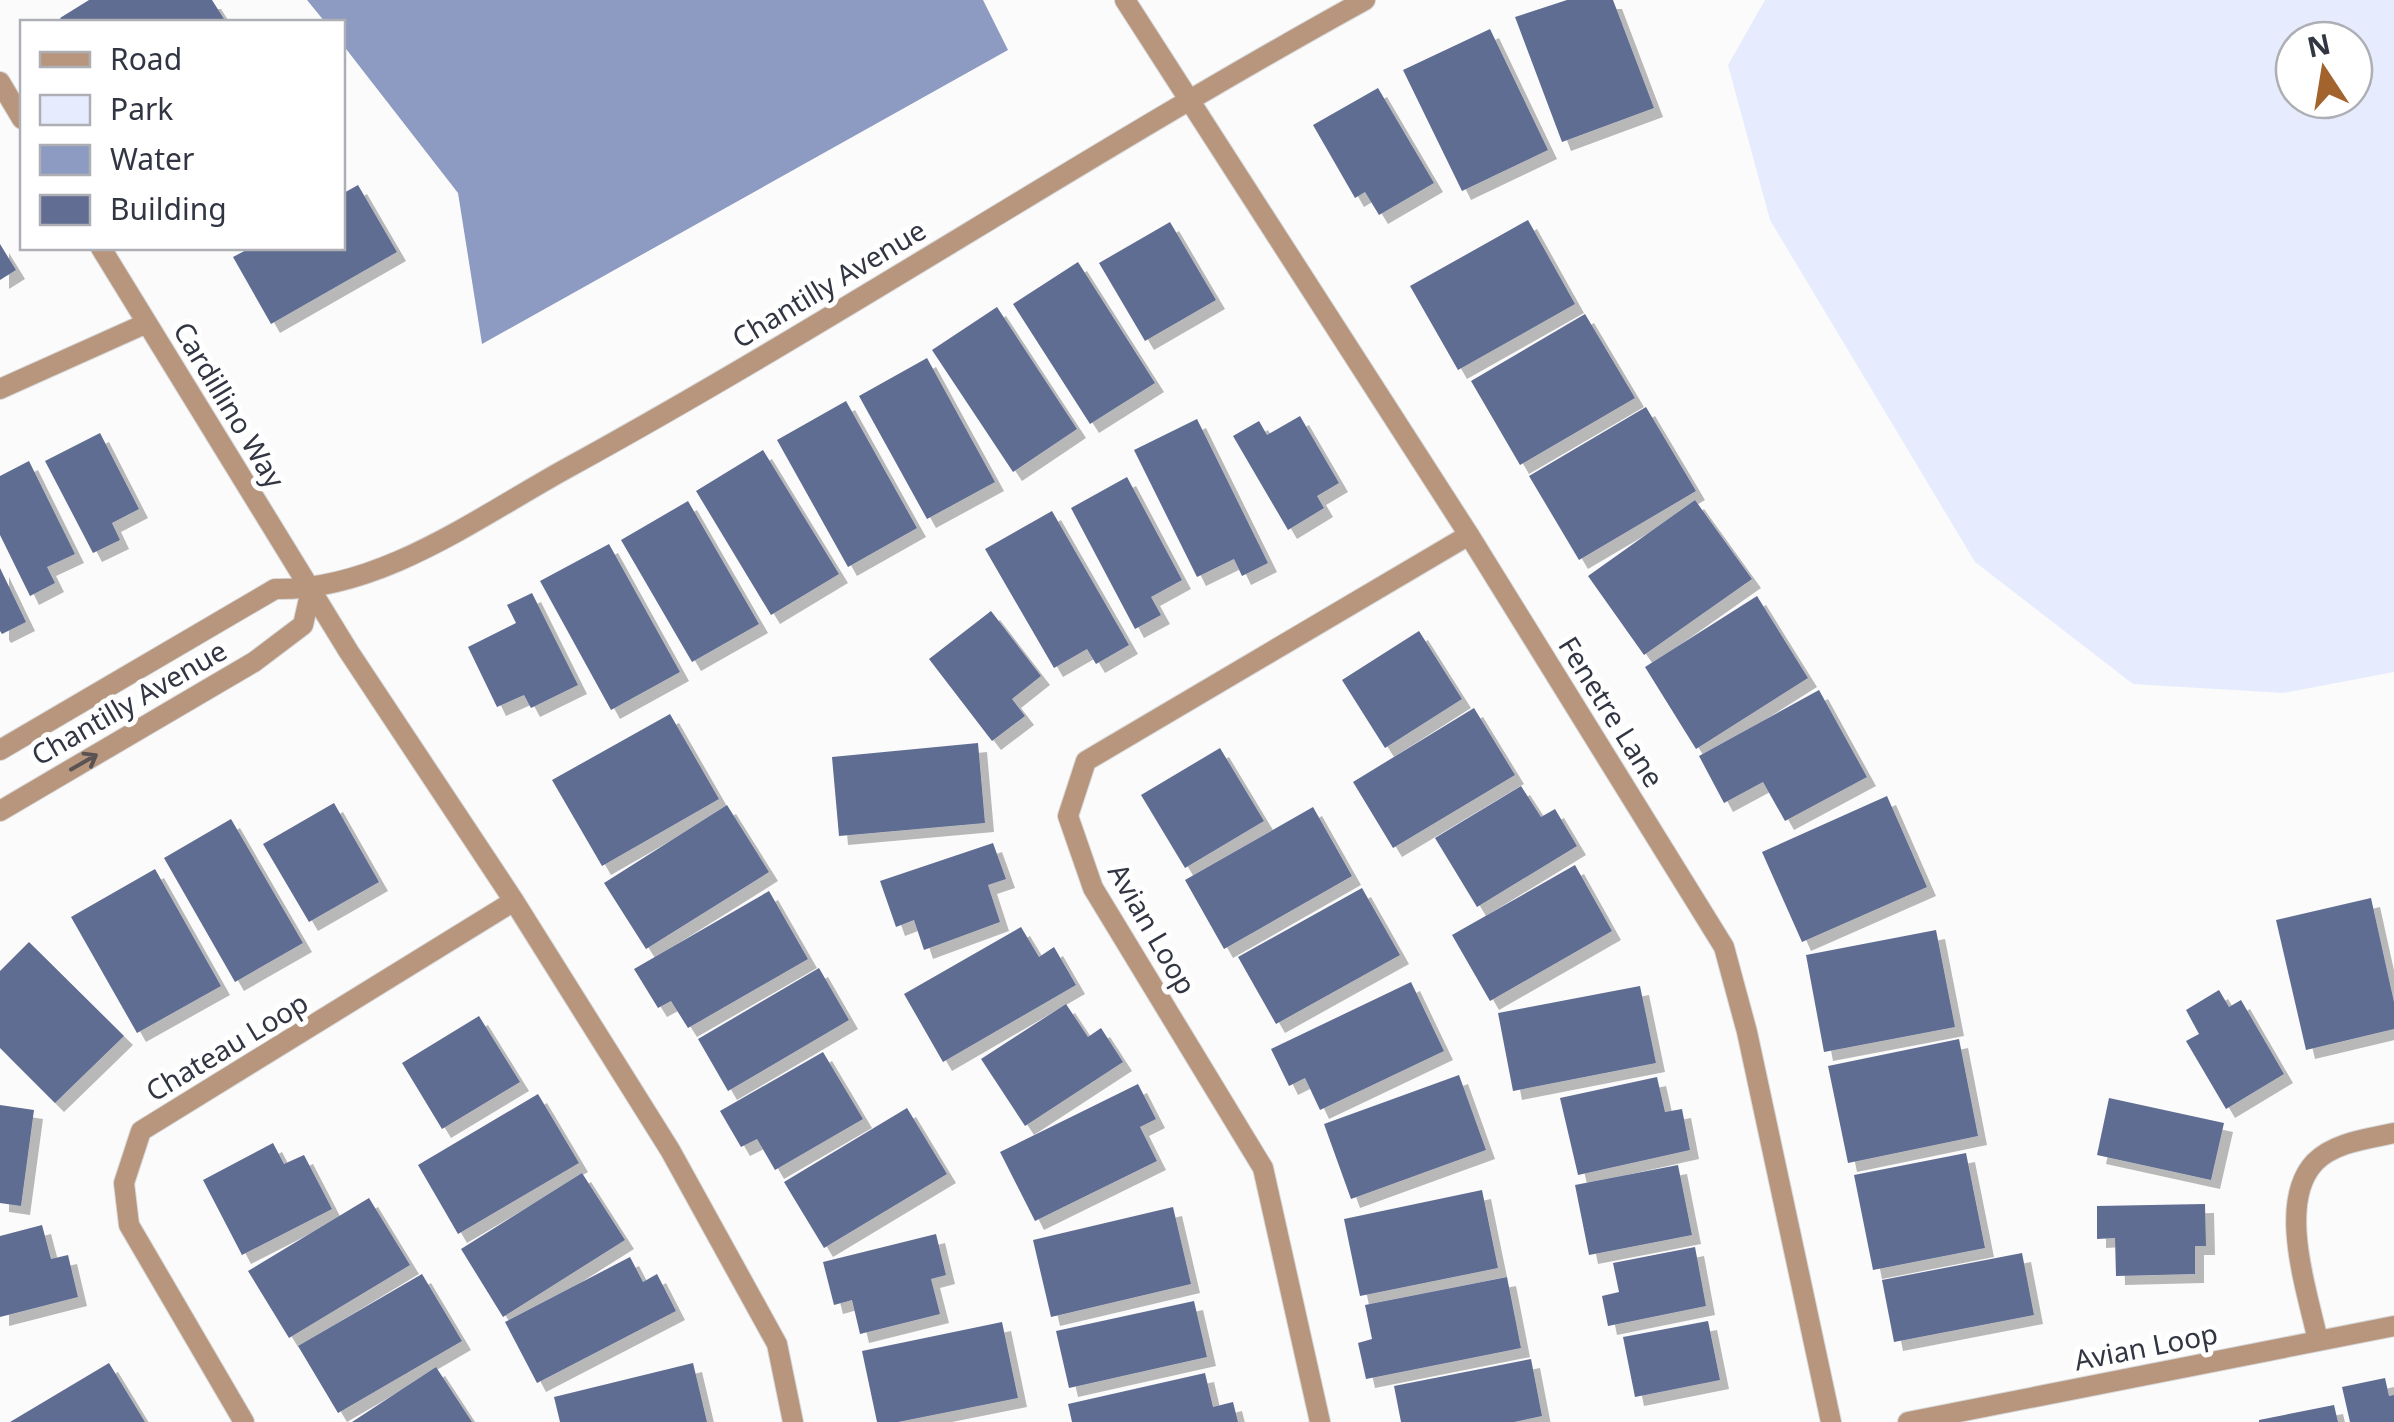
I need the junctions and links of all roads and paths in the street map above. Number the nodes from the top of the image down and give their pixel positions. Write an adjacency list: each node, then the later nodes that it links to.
1 (1125, 0): 4 (street, Fenetre Lane)
2 (1365, 0): 4 (street, Chantilly Avenue)
3 (0, 82): 5 (street)
4 (1186, 98): 9 (street, Fenetre Lane); 10 (street, Chantilly Avenue)
5 (20, 116)
6 (102, 250): 7 (street, Cardillino Way)
7 (146, 323): 8 (street); 10 (street, Cardillino Way)
8 (0, 389)
9 (1469, 535): 19 (street, Avian Loop); 20 (street, Fenetre Lane)
10 (311, 590): 11 (street, Chantilly Avenue); 12 (street, Chantilly Avenue, one-way to 10); 13 (street)
11 (0, 750)
12 (0, 811)
13 (514, 901): 17 (street, Chateau Loop); 18 (street)
14 (2394, 1133): 16 (street)
15 (2394, 1326): 16 (street, Avian Loop)
16 (2318, 1341): 21 (street, Avian Loop)
17 (244, 1422)
18 (794, 1422)
19 (1320, 1422)
20 (1831, 1422)
21 (1908, 1422)

